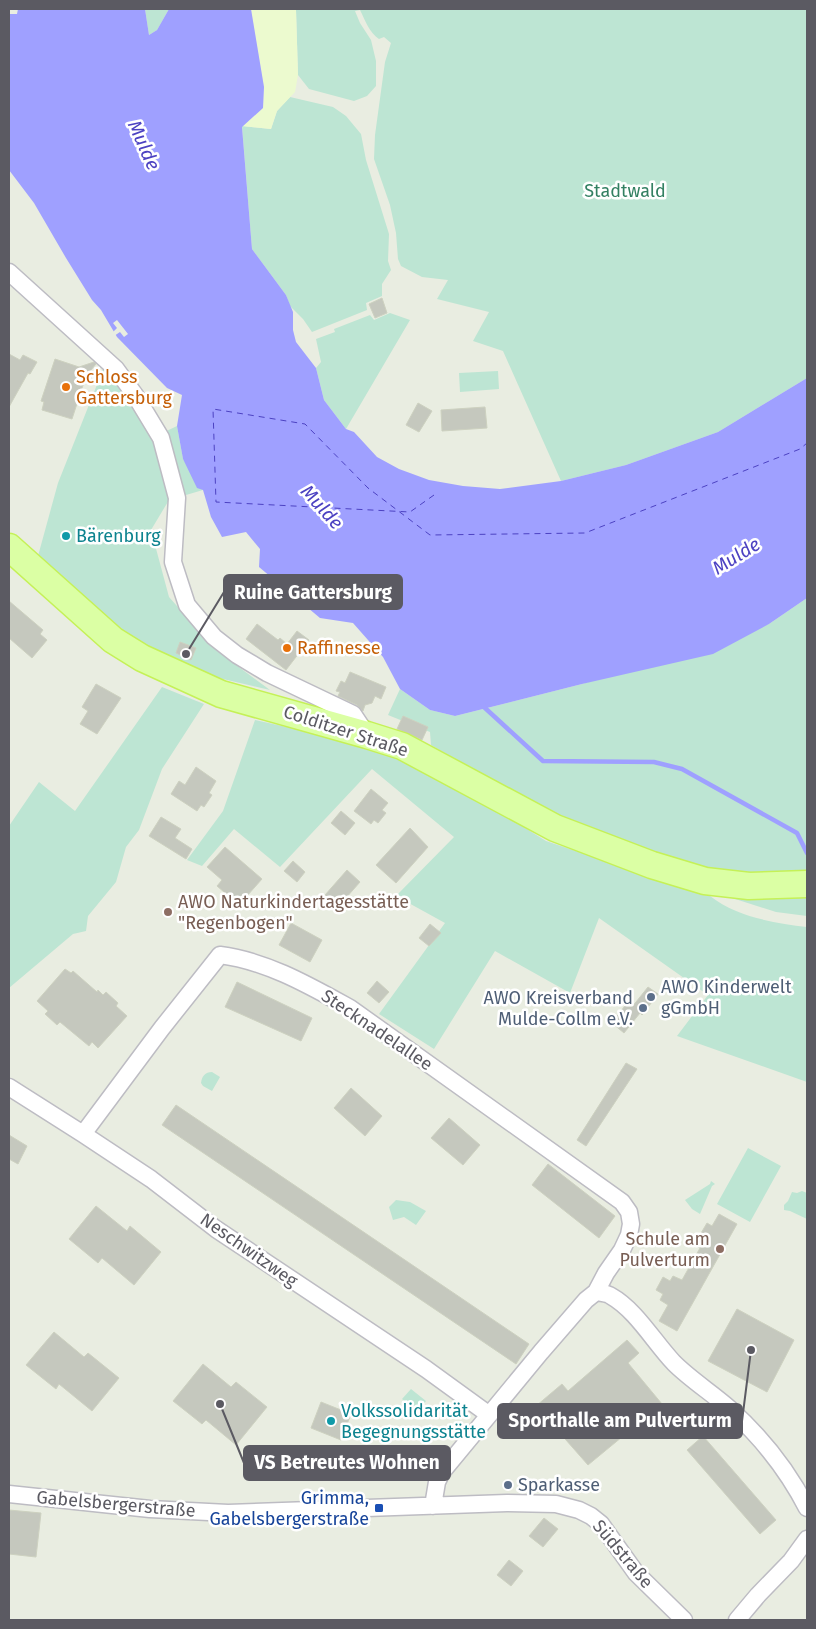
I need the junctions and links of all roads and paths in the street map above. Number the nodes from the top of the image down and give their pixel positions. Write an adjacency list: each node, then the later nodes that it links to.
1 (9, 272): 3 (street)
2 (9, 547): 3 (main road, Colditzer Straße)
3 (367, 735): 4 (main road, Colditzer Straße)
4 (807, 884)
5 (9, 1087): 6 (street, Neschwitzweg)
6 (83, 1134): 7 (street, Stecknadelallee); 8 (street, Neschwitzweg)
7 (596, 1292): 8 (street); 11 (street)
8 (488, 1414): 10 (street)
9 (9, 1494): 10 (street, Gabelsbergerstraße)
10 (433, 1506): 13 (street, Südstraße)
11 (807, 1508)
12 (807, 1539): 14 (street)
13 (684, 1620)
14 (736, 1620)

